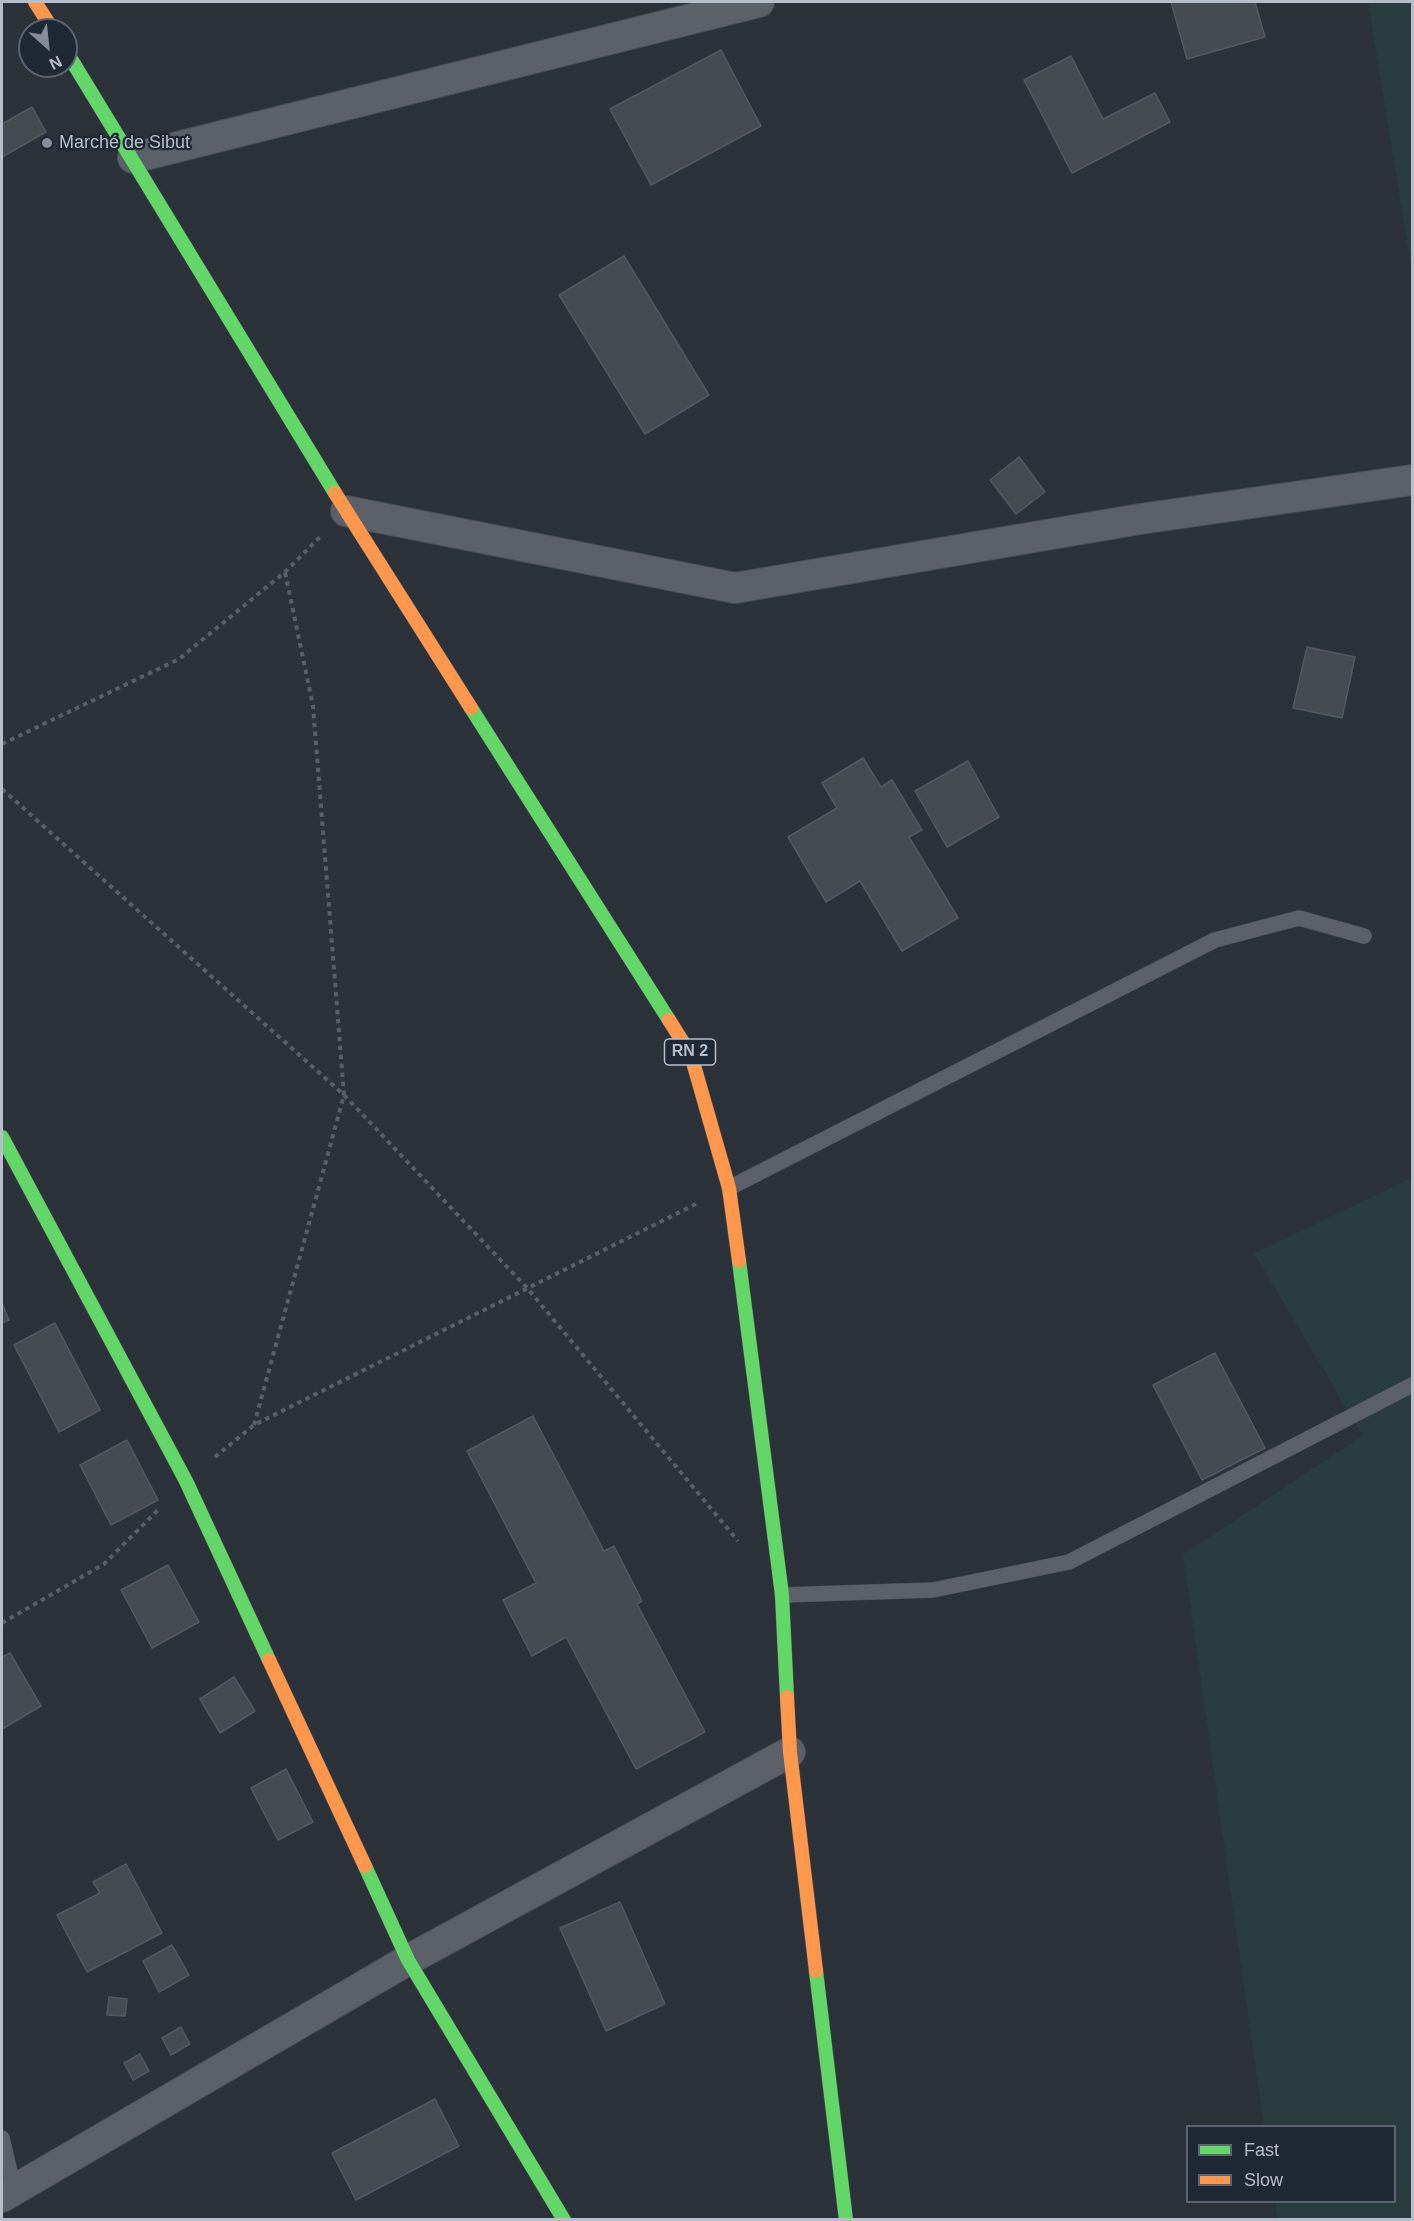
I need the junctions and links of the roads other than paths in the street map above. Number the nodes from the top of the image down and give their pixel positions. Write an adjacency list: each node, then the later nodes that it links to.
1 (35, 2): 3 (main road)
2 (759, 2): 5 (street)
3 (45, 18)
4 (78, 70): 5 (main road, RN 2)
5 (133, 158): 7 (main road, RN 2)
6 (1413, 480): 7 (street)
7 (346, 511): 10 (main road, RN 2)
8 (1364, 936): 10 (lane)
9 (2, 1137): 14 (main road)
10 (729, 1188): 12 (main road, RN 2)
11 (1413, 1385): 12 (lane)
12 (782, 1595): 13 (main road, RN 2)
13 (790, 1752): 14 (street); 18 (main road, RN 2)
14 (408, 1960): 16 (street); 17 (main road)
15 (2, 2138): 16 (lane)
16 (8, 2193)
17 (564, 2220)
18 (846, 2220)

